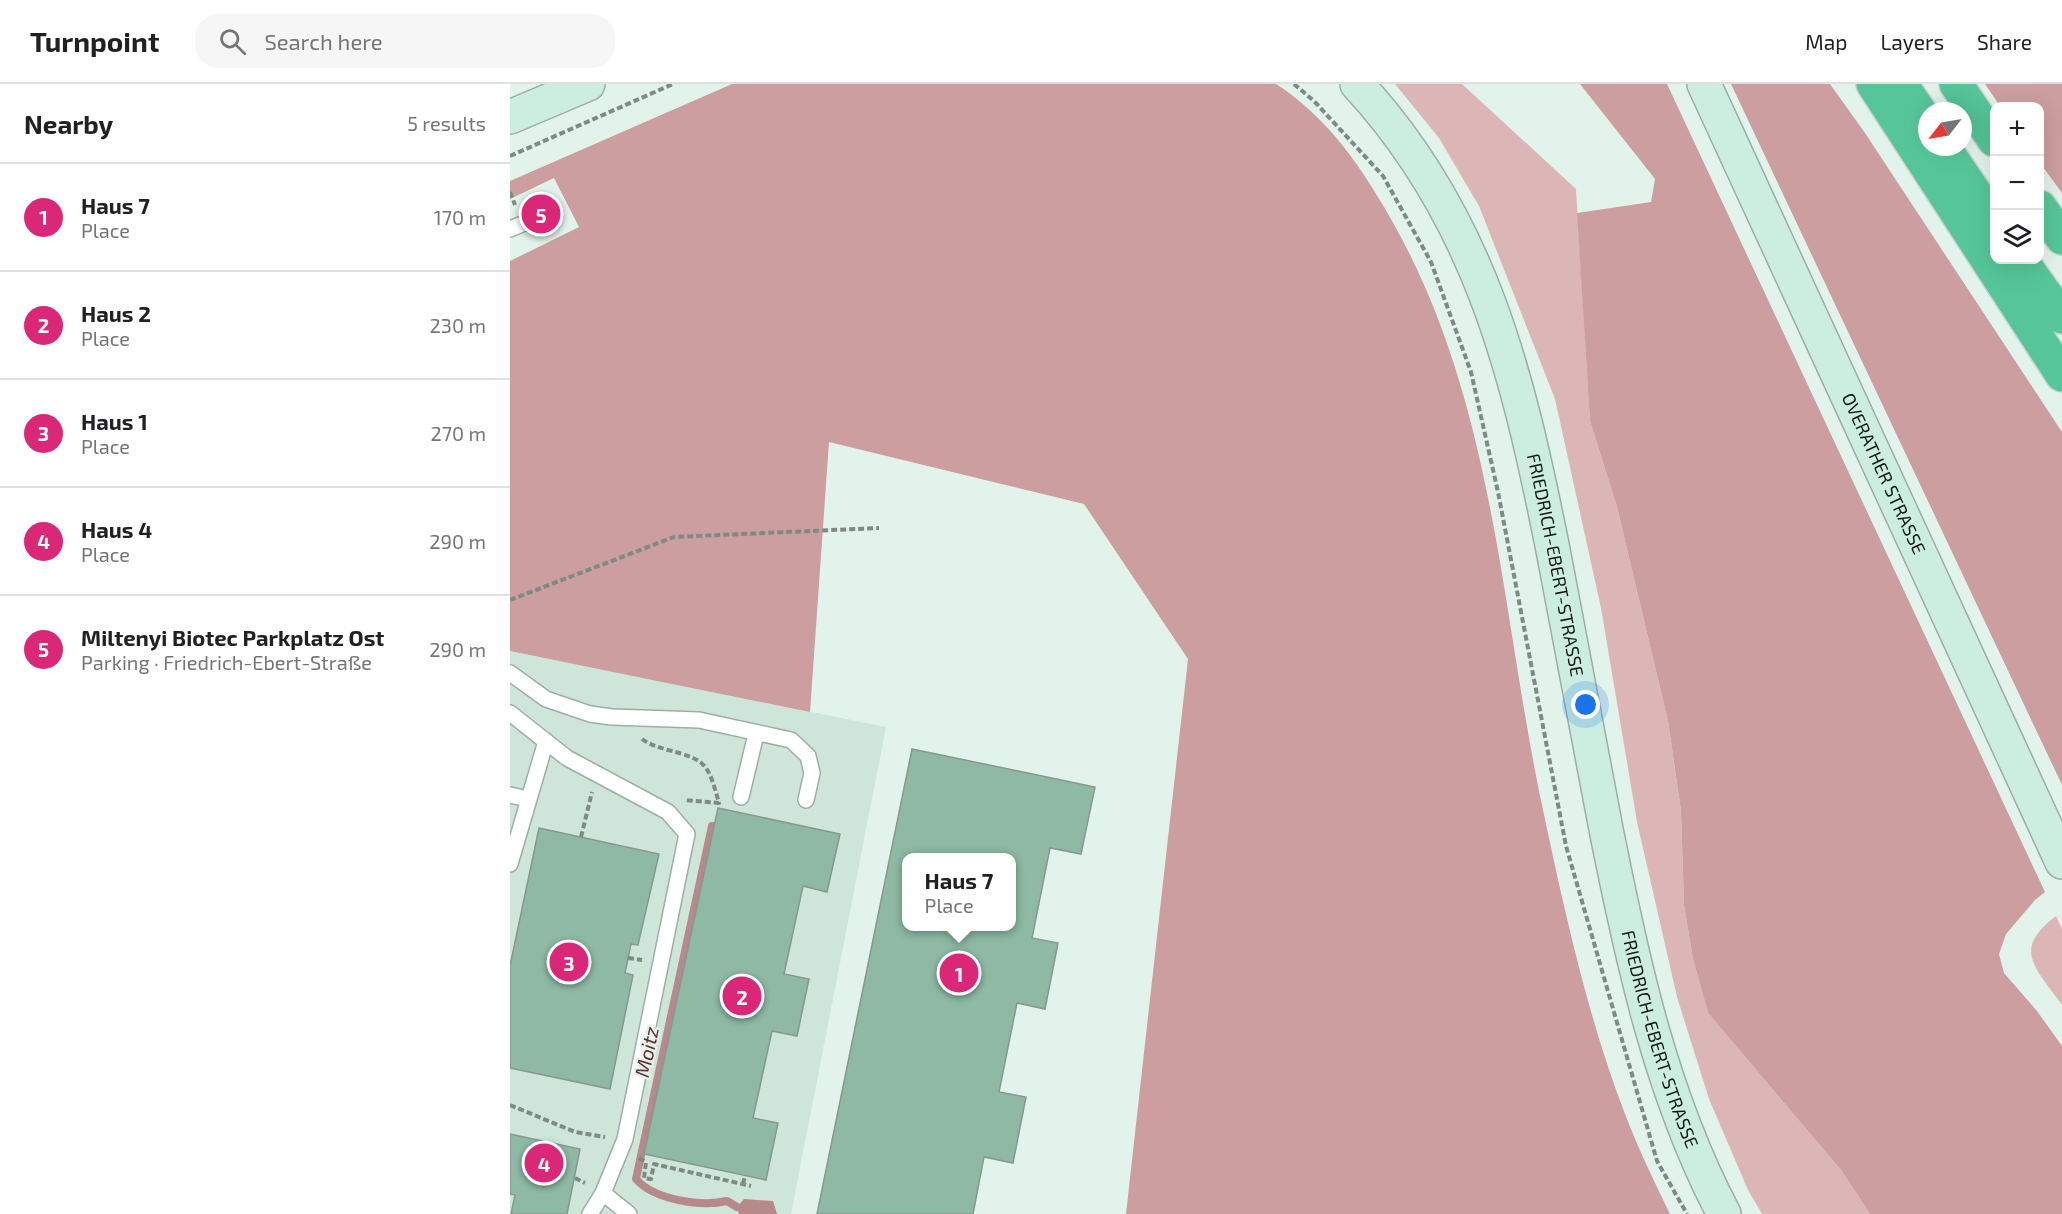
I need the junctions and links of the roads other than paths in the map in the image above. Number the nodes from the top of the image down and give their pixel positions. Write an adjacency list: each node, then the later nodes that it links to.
1 (588, 84): 8 (main road)
2 (1356, 84): 33 (main road, FRIEDRICH-EBERT-STRASSE)
3 (1704, 84): 28 (main road, OVERATHER STRASSE)
4 (1873, 84): 18 (highway)
5 (1901, 84): 7 (highway)
6 (1956, 84): 9 (highway)
7 (1918, 109)
8 (510, 117)
9 (1990, 133)
10 (1950, 156): 12 (highway)
11 (2042, 210): 15 (highway)
12 (1990, 214)
13 (534, 219): 14 (lane)
14 (510, 229)
15 (2062, 238)
16 (2024, 264): 17 (highway)
17 (2062, 317)
18 (2062, 375)
19 (510, 673): 21 (lane)
20 (510, 712): 22 (lane)
21 (756, 734): 24 (lane); 26 (lane)
22 (546, 741): 25 (lane); 30 (lane)
23 (510, 795): 25 (lane)
24 (741, 797)
25 (528, 799): 27 (lane)
26 (806, 800)
27 (512, 845): 29 (lane)
28 (2062, 862)
29 (510, 864)
30 (603, 1192): 31 (lane); 32 (lane)
31 (590, 1214)
32 (629, 1214)
33 (1724, 1214)

